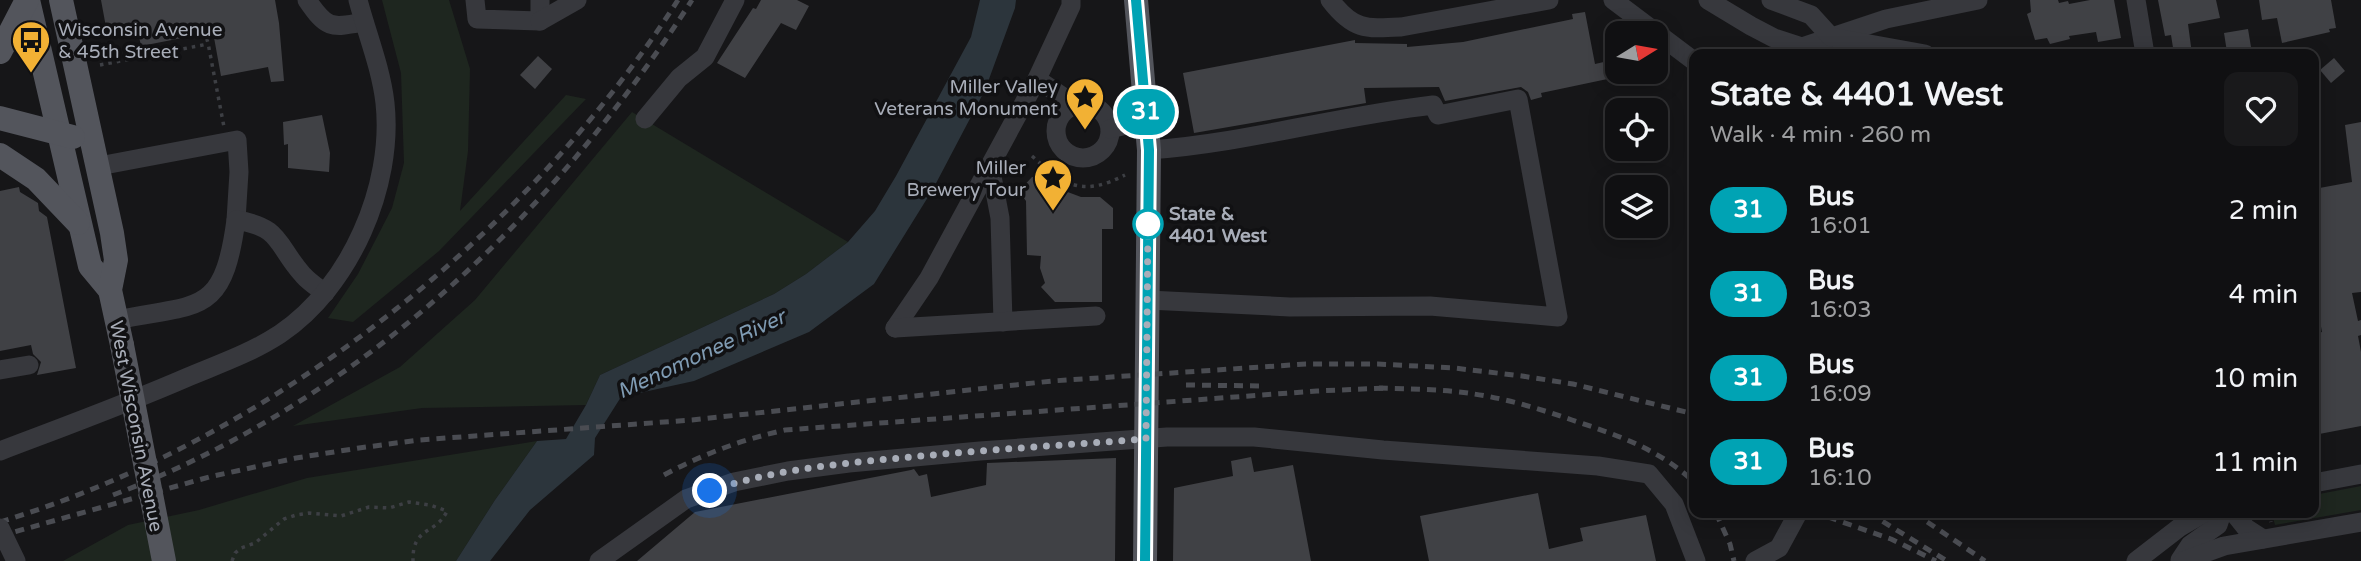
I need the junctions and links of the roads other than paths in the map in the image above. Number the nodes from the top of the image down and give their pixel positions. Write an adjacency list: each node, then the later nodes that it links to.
1 (28, 0): 21 (main road, West Wisconsin Avenue); 25 (main road)
2 (61, 0): 20 (main road, West Wisconsin Avenue)
3 (307, 0): 19 (street)
4 (358, 0): 19 (street)
5 (475, 0): 18 (street)
6 (540, 0): 18 (street)
7 (577, 0): 18 (street)
8 (735, 0): 30 (street)
9 (1071, 0): 27 (street)
10 (1136, 0): 31 (main road)
11 (1330, 0): 12 (street)
12 (1549, 0)
13 (1613, 0): 26 (street)
14 (1708, 0): 22 (street)
15 (1771, 0): 22 (street)
16 (1978, 0): 22 (street)
17 (2136, 0): 24 (street)
18 (540, 21)
19 (364, 22): 41 (street)
20 (67, 27): 21 (street); 36 (main road, West Wisconsin Avenue)
21 (37, 34): 33 (main road, West Wisconsin Avenue)
22 (1832, 37): 23 (street)
23 (1898, 49)
24 (2144, 49)
25 (0, 52)
26 (1689, 57)
27 (1037, 79): 28 (street); 37 (street)
28 (1075, 105): 32 (street); 32 (street)
29 (0, 118): 33 (main road)
30 (645, 119)
31 (1146, 120): 32 (street); 34 (main road)
32 (1110, 130)
33 (60, 133): 36 (main road); 39 (main road, West Wisconsin Avenue)
34 (1149, 150): 42 (main road); 42 (street)
35 (0, 155): 39 (main road)
36 (96, 155): 38 (street); 40 (main road, West Wisconsin Avenue)
37 (990, 166): 45 (street); 45 (street)
38 (236, 220): 41 (street); 44 (street)
39 (79, 225): 40 (main road, West Wisconsin Avenue)
40 (110, 290): 44 (main road, West Wisconsin Avenue)
41 (325, 293): 49 (street)
42 (1147, 300): 48 (main road)
43 (1096, 316): 45 (street)
44 (117, 320): 60 (main road, West Wisconsin Avenue, bridge)
45 (1003, 322)
46 (29, 365): 47 (street)
47 (0, 370)
48 (1146, 439): 61 (street); 62 (main road); 63 (street)
49 (0, 451)
50 (2361, 474): 51 (street)
51 (2319, 482)
52 (1795, 518): 64 (street)
53 (2196, 518): 65 (street)
54 (2220, 518): 66 (street)
55 (2238, 518): 58 (street)
56 (2361, 522): 58 (street)
57 (0, 528): 59 (street, bridge)
58 (2263, 539): 66 (street)
59 (16, 561)
60 (164, 561)
61 (599, 561)
62 (1145, 561)
63 (1696, 561)
64 (1755, 561)
65 (2136, 561)
66 (2181, 561)

